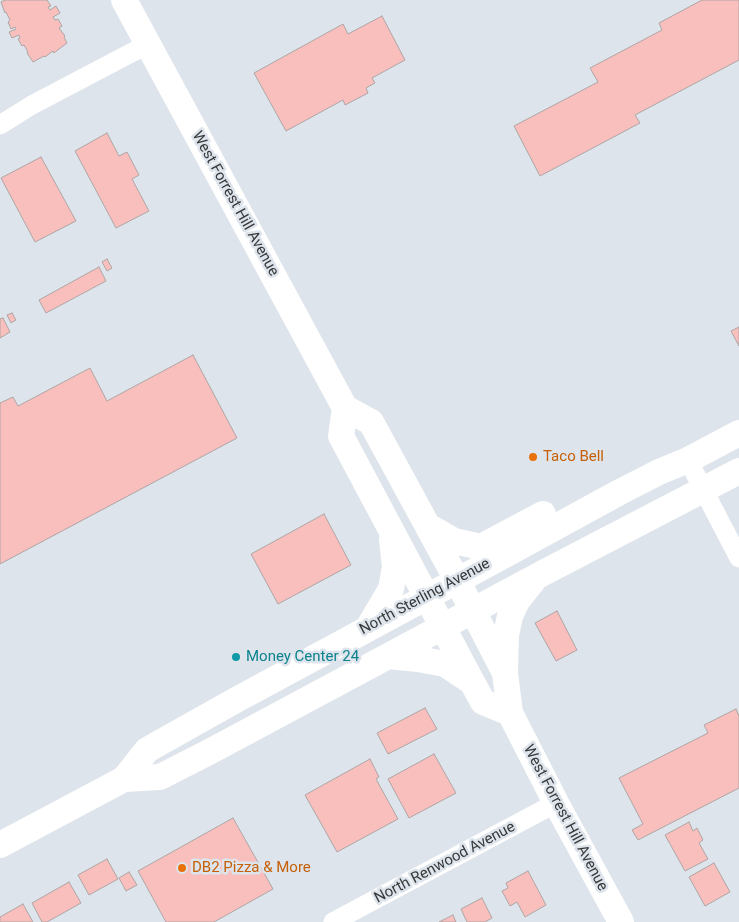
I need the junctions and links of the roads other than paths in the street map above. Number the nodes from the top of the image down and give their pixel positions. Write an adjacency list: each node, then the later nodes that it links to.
1 (124, 0): 2 (main road, West Forrest Hill Avenue)
2 (148, 44): 3 (street); 4 (main road, West Forrest Hill Avenue)
3 (0, 125)
4 (345, 408): 10 (main road, West Forrest Hill Avenue); 11 (main road)
5 (739, 433): 6 (main road, North Sterling Avenue)
6 (688, 460): 8 (street); 9 (main road, North Sterling Avenue)
7 (739, 471): 8 (main road, North Sterling Avenue)
8 (702, 490): 12 (street); 13 (main road, North Sterling Avenue)
9 (618, 492): 10 (main road); 14 (main road, North Sterling Avenue)
10 (428, 526): 14 (main road, West Forrest Hill Avenue)
11 (391, 531): 15 (main road); 18 (main road)
12 (739, 558)
13 (537, 576): 16 (main road, North Sterling Avenue); 20 (main road)
14 (457, 580): 15 (main road, North Sterling Avenue); 16 (main road, West Forrest Hill Avenue)
15 (426, 597): 17 (main road); 18 (main road, North Sterling Avenue)
16 (473, 611): 17 (main road, North Sterling Avenue); 20 (main road, West Forrest Hill Avenue)
17 (443, 627): 19 (main road, North Sterling Avenue); 21 (main road)
18 (368, 628): 23 (main road, North Sterling Avenue)
19 (388, 656): 21 (main road); 23 (main road, North Sterling Avenue)
20 (504, 673): 22 (main road, West Forrest Hill Avenue)
21 (472, 682): 22 (main road)
22 (510, 713): 24 (main road, West Forrest Hill Avenue)
23 (124, 779): 25 (main road, North Sterling Avenue)
24 (556, 803): 26 (street, North Renwood Avenue); 27 (main road, West Forrest Hill Avenue)
25 (0, 845)
26 (333, 922)
27 (621, 922)

